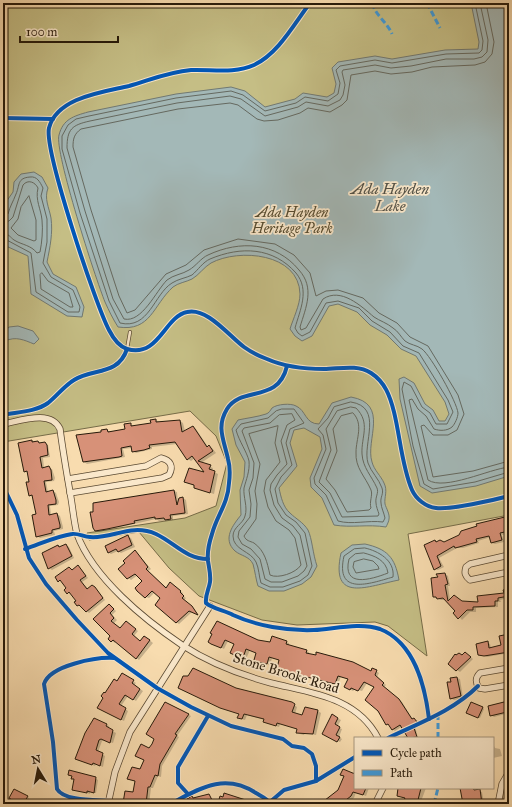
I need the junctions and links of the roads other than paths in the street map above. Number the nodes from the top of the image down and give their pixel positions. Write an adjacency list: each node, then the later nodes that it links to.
1 (130, 332): 2 (lane)
2 (127, 349)
3 (3, 424): 4 (street, Stone Brooke Road)
4 (68, 479): 5 (street, Stone Brooke Road); 5 (street)
5 (70, 493): 9 (street, Stone Brooke Road)
6 (509, 555): 7 (street)
7 (509, 572)
8 (210, 606): 9 (street)
9 (183, 646): 12 (street, Stone Brooke Road); 15 (street)
10 (509, 668): 11 (street)
11 (509, 685)
12 (377, 737)
13 (509, 772): 17 (street)
14 (382, 789): 16 (street)
15 (108, 804)
16 (375, 804)
17 (498, 804)

